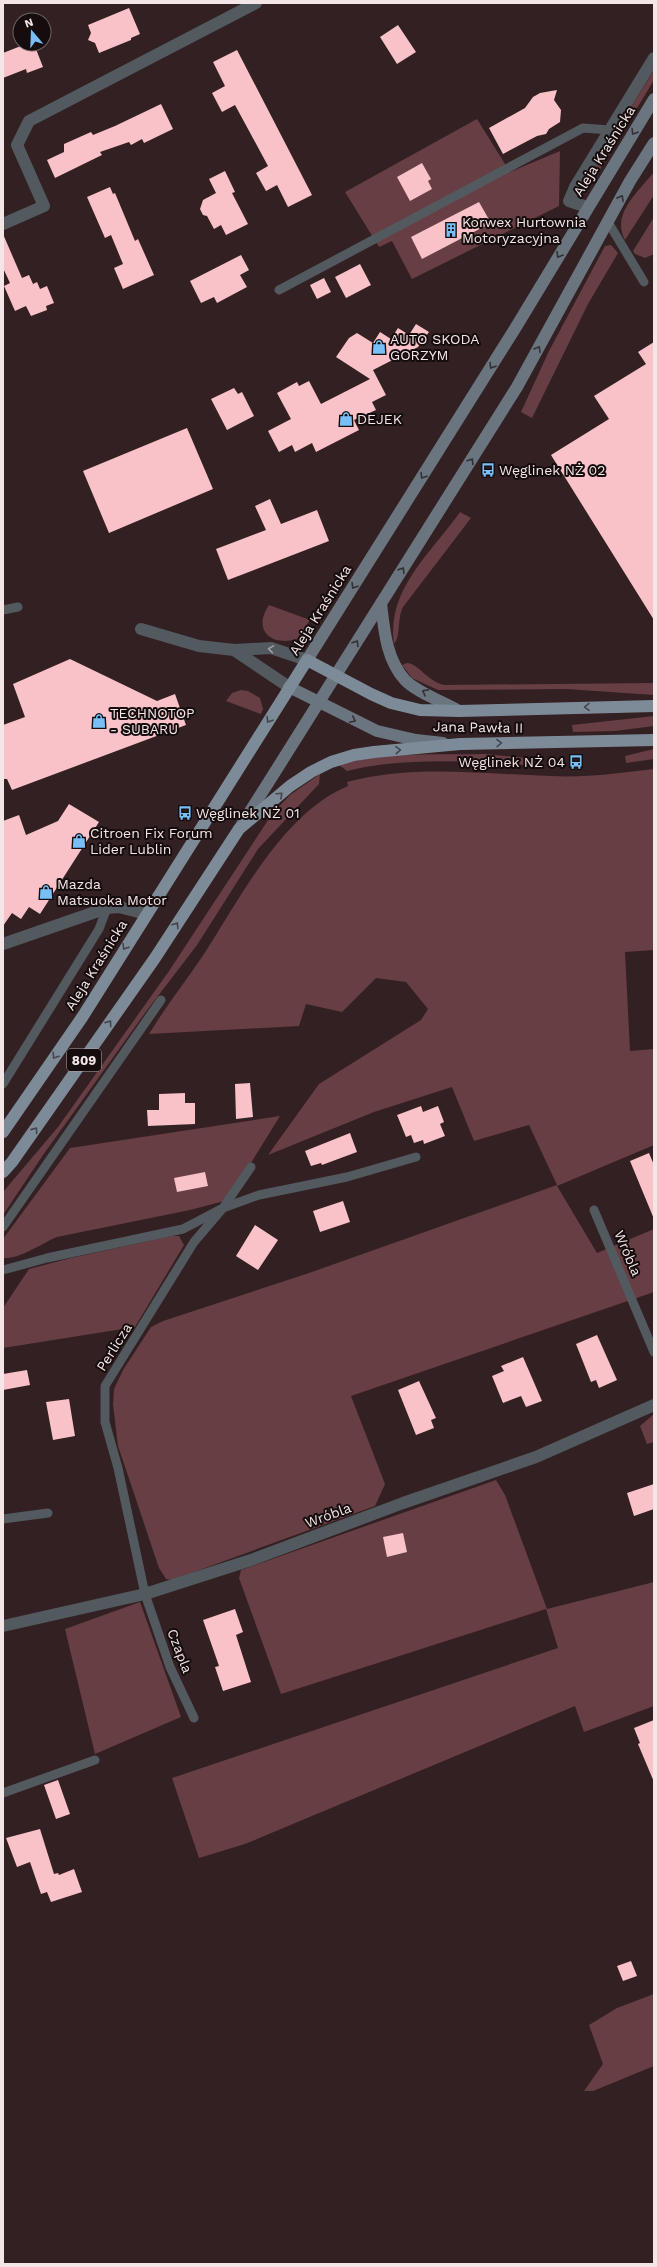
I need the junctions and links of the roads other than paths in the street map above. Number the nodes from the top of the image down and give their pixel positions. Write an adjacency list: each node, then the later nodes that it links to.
1 (256, 3): 2 (street)
2 (235, 8): 9 (street)
3 (654, 58): 5 (street, Aleja Kraśnicka)
4 (654, 99): 7 (main road, Aleja Kraśnicka / 809, one-way to 7)
5 (610, 130): 7 (street, Aleja Kraśnicka); 11 (lane)
6 (654, 143): 8 (main road, 809, one-way to 6)
7 (587, 207): 17 (main road, Aleja Kraśnicka / 809, one-way to 17)
8 (608, 222): 10 (lane); 12 (main road, 809, one-way to 8)
9 (3, 224)
10 (644, 282)
11 (279, 290)
12 (381, 603): 18 (main road, 809, one-way to 12); 22 (main road, one-way to 12)
13 (18, 607): 14 (lane)
14 (3, 610)
15 (141, 629): 16 (street)
16 (234, 650): 17 (street, one-way to 16); 19 (street)
17 (307, 660): 18 (main road, Jana Pawła II); 19 (main road, Aleja Kraśnicka / 809)
18 (335, 676): 20 (main road, 809); 22 (main road, Jana Pawła II)
19 (289, 687): 20 (main road, Jana Pawła II); 27 (main road, Aleja Kraśnicka / 809, one-way to 27)
20 (318, 703): 24 (main road, Jana Pawła II, one-way to 24); 25 (main road, 809)
21 (654, 706): 22 (main road, Jana Pawła II, one-way to 22)
22 (459, 711)
23 (654, 740): 24 (main road, Jana Pawła II, one-way to 23)
24 (460, 744): 25 (main road, one-way to 24)
25 (239, 829): 34 (main road, 809, one-way to 25)
26 (107, 908): 27 (street); 28 (street); 30 (lane)
27 (146, 914): 31 (main road, Aleja Kraśnicka / 809, one-way to 31)
28 (3, 944)
29 (161, 1000): 37 (lane)
30 (3, 1084)
31 (3, 1132)
32 (416, 1157): 35 (lane)
33 (251, 1167): 35 (lane, Perlicza)
34 (3, 1172)
35 (223, 1208): 38 (lane); 43 (lane, Perlicza)
36 (594, 1210): 39 (lane, Wróbla)
37 (3, 1227)
38 (3, 1270)
39 (654, 1352)
40 (654, 1405): 43 (street, Wróbla)
41 (48, 1513): 42 (lane)
42 (3, 1519)
43 (145, 1594): 44 (street, Wróbla); 45 (lane, Czapla)
44 (3, 1626)
45 (194, 1718)
46 (95, 1760): 47 (lane)
47 (3, 1793)

